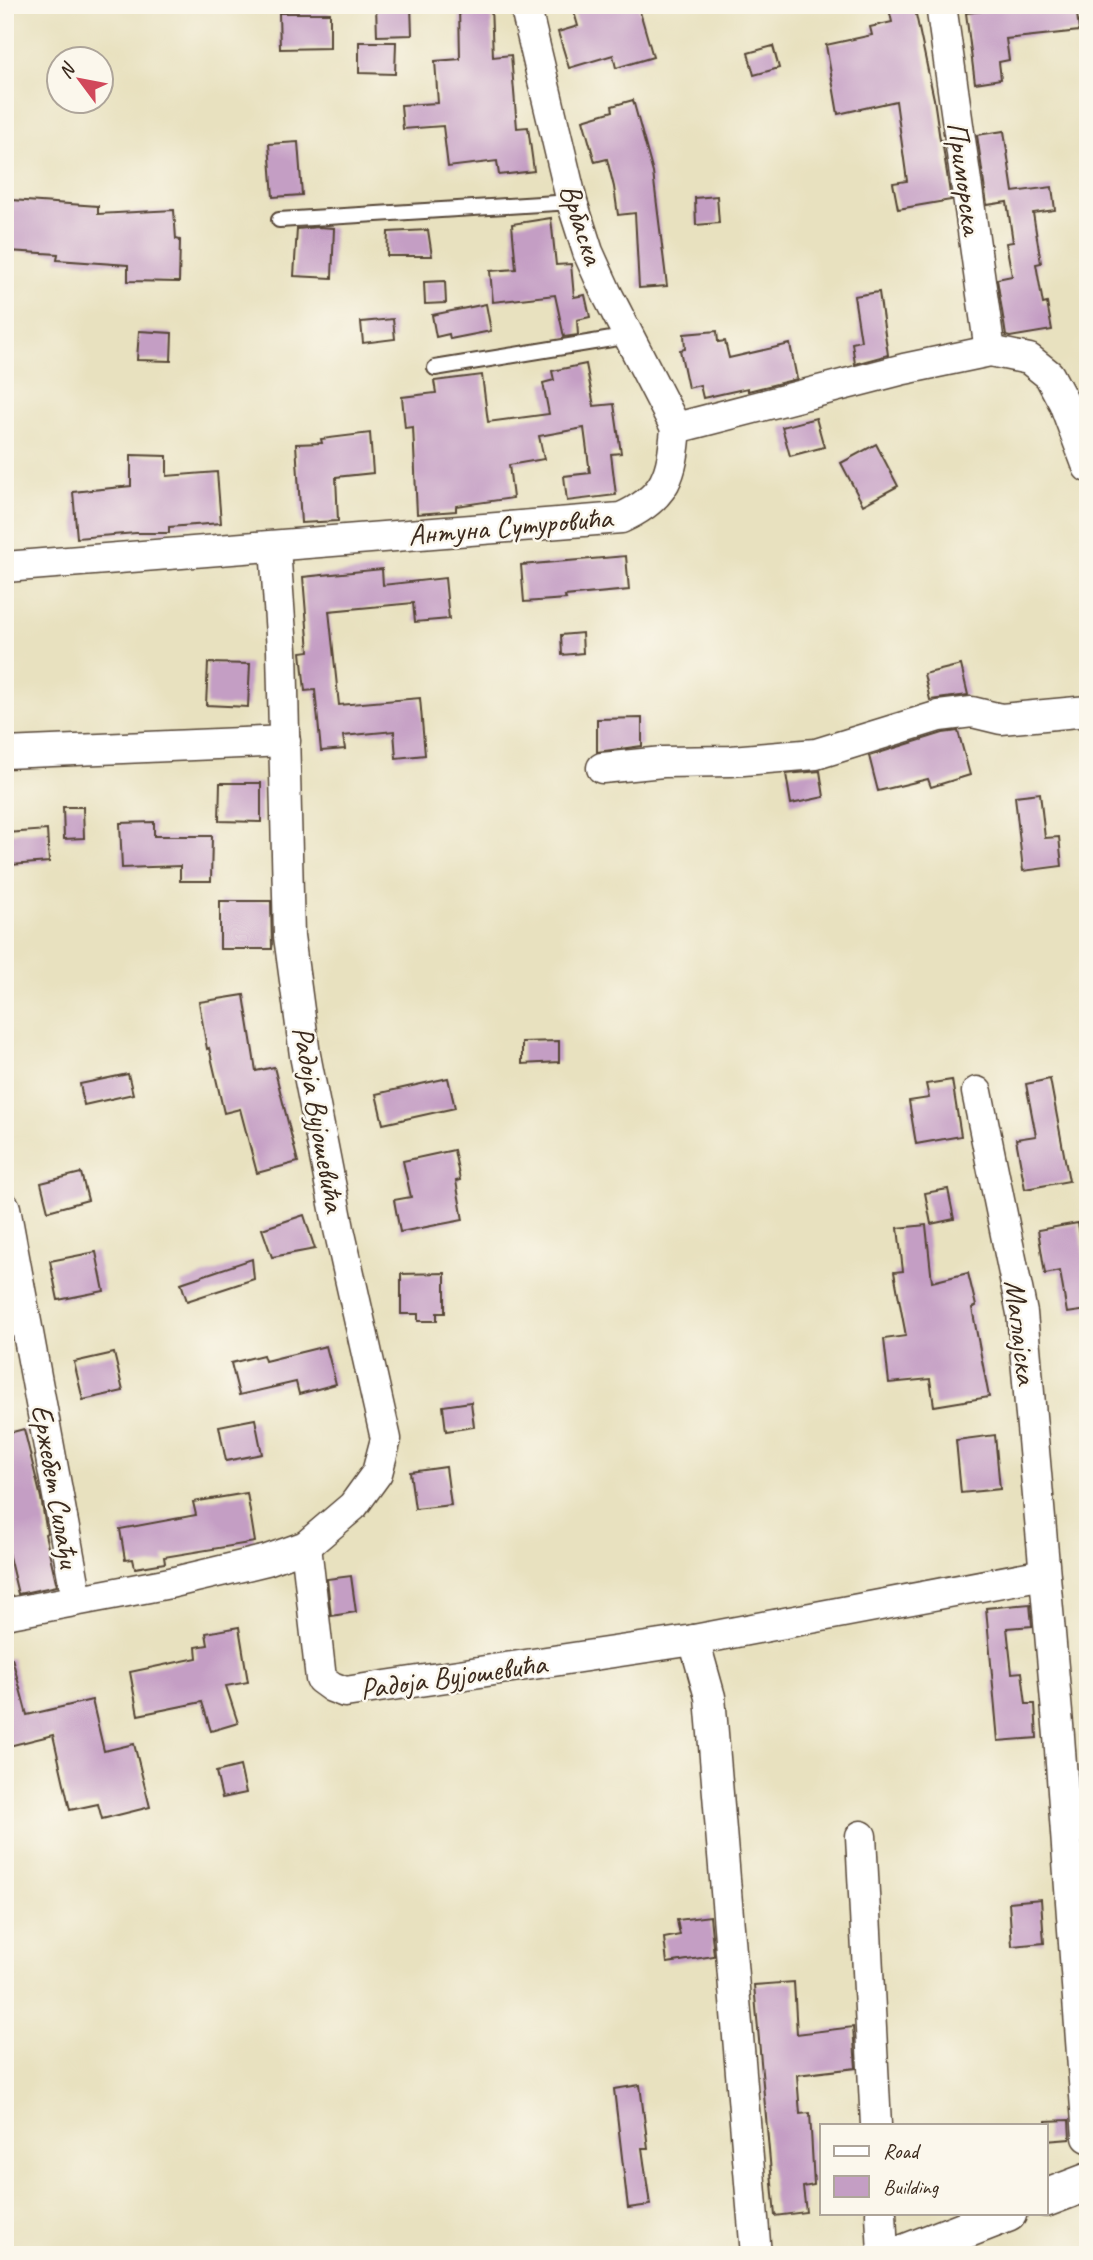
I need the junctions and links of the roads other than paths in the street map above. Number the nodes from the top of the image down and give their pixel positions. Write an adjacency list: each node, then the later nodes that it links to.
1 (525, 5): 3 (street, Врбаска)
2 (941, 5): 6 (street, Приморска)
3 (572, 202): 4 (lane); 5 (street, Врбаска)
4 (279, 220)
5 (630, 336): 7 (lane); 8 (street, Врбаска)
6 (990, 351): 8 (street); 9 (street)
7 (435, 368)
8 (676, 428): 10 (street, Антуна Сутуровића)
9 (1088, 467)
10 (275, 547): 11 (street, Антуна Сутуровића); 13 (street, Радоја Вујошевића)
11 (5, 567)
12 (1088, 711): 15 (street)
13 (285, 741): 14 (street); 18 (street, Радоја Вујошевића)
14 (5, 753)
15 (602, 768)
16 (978, 1092): 19 (street, Маглајска)
17 (5, 1208): 20 (street, Ержебет Силађи)
18 (306, 1546): 20 (street, Ержебет Силађи); 22 (street, Радоја Вујошевића)
19 (1044, 1574): 22 (street); 25 (street, Маглајска)
20 (77, 1599): 21 (street, Ержебет Силађи)
21 (5, 1614)
22 (694, 1640): 30 (street)
23 (861, 1836): 24 (street)
24 (876, 2124)
25 (1088, 2137)
26 (1088, 2182): 27 (street)
27 (1048, 2197)
28 (881, 2214): 31 (street)
29 (1005, 2214): 32 (street)
30 (756, 2255)
31 (883, 2255)
32 (900, 2255)

